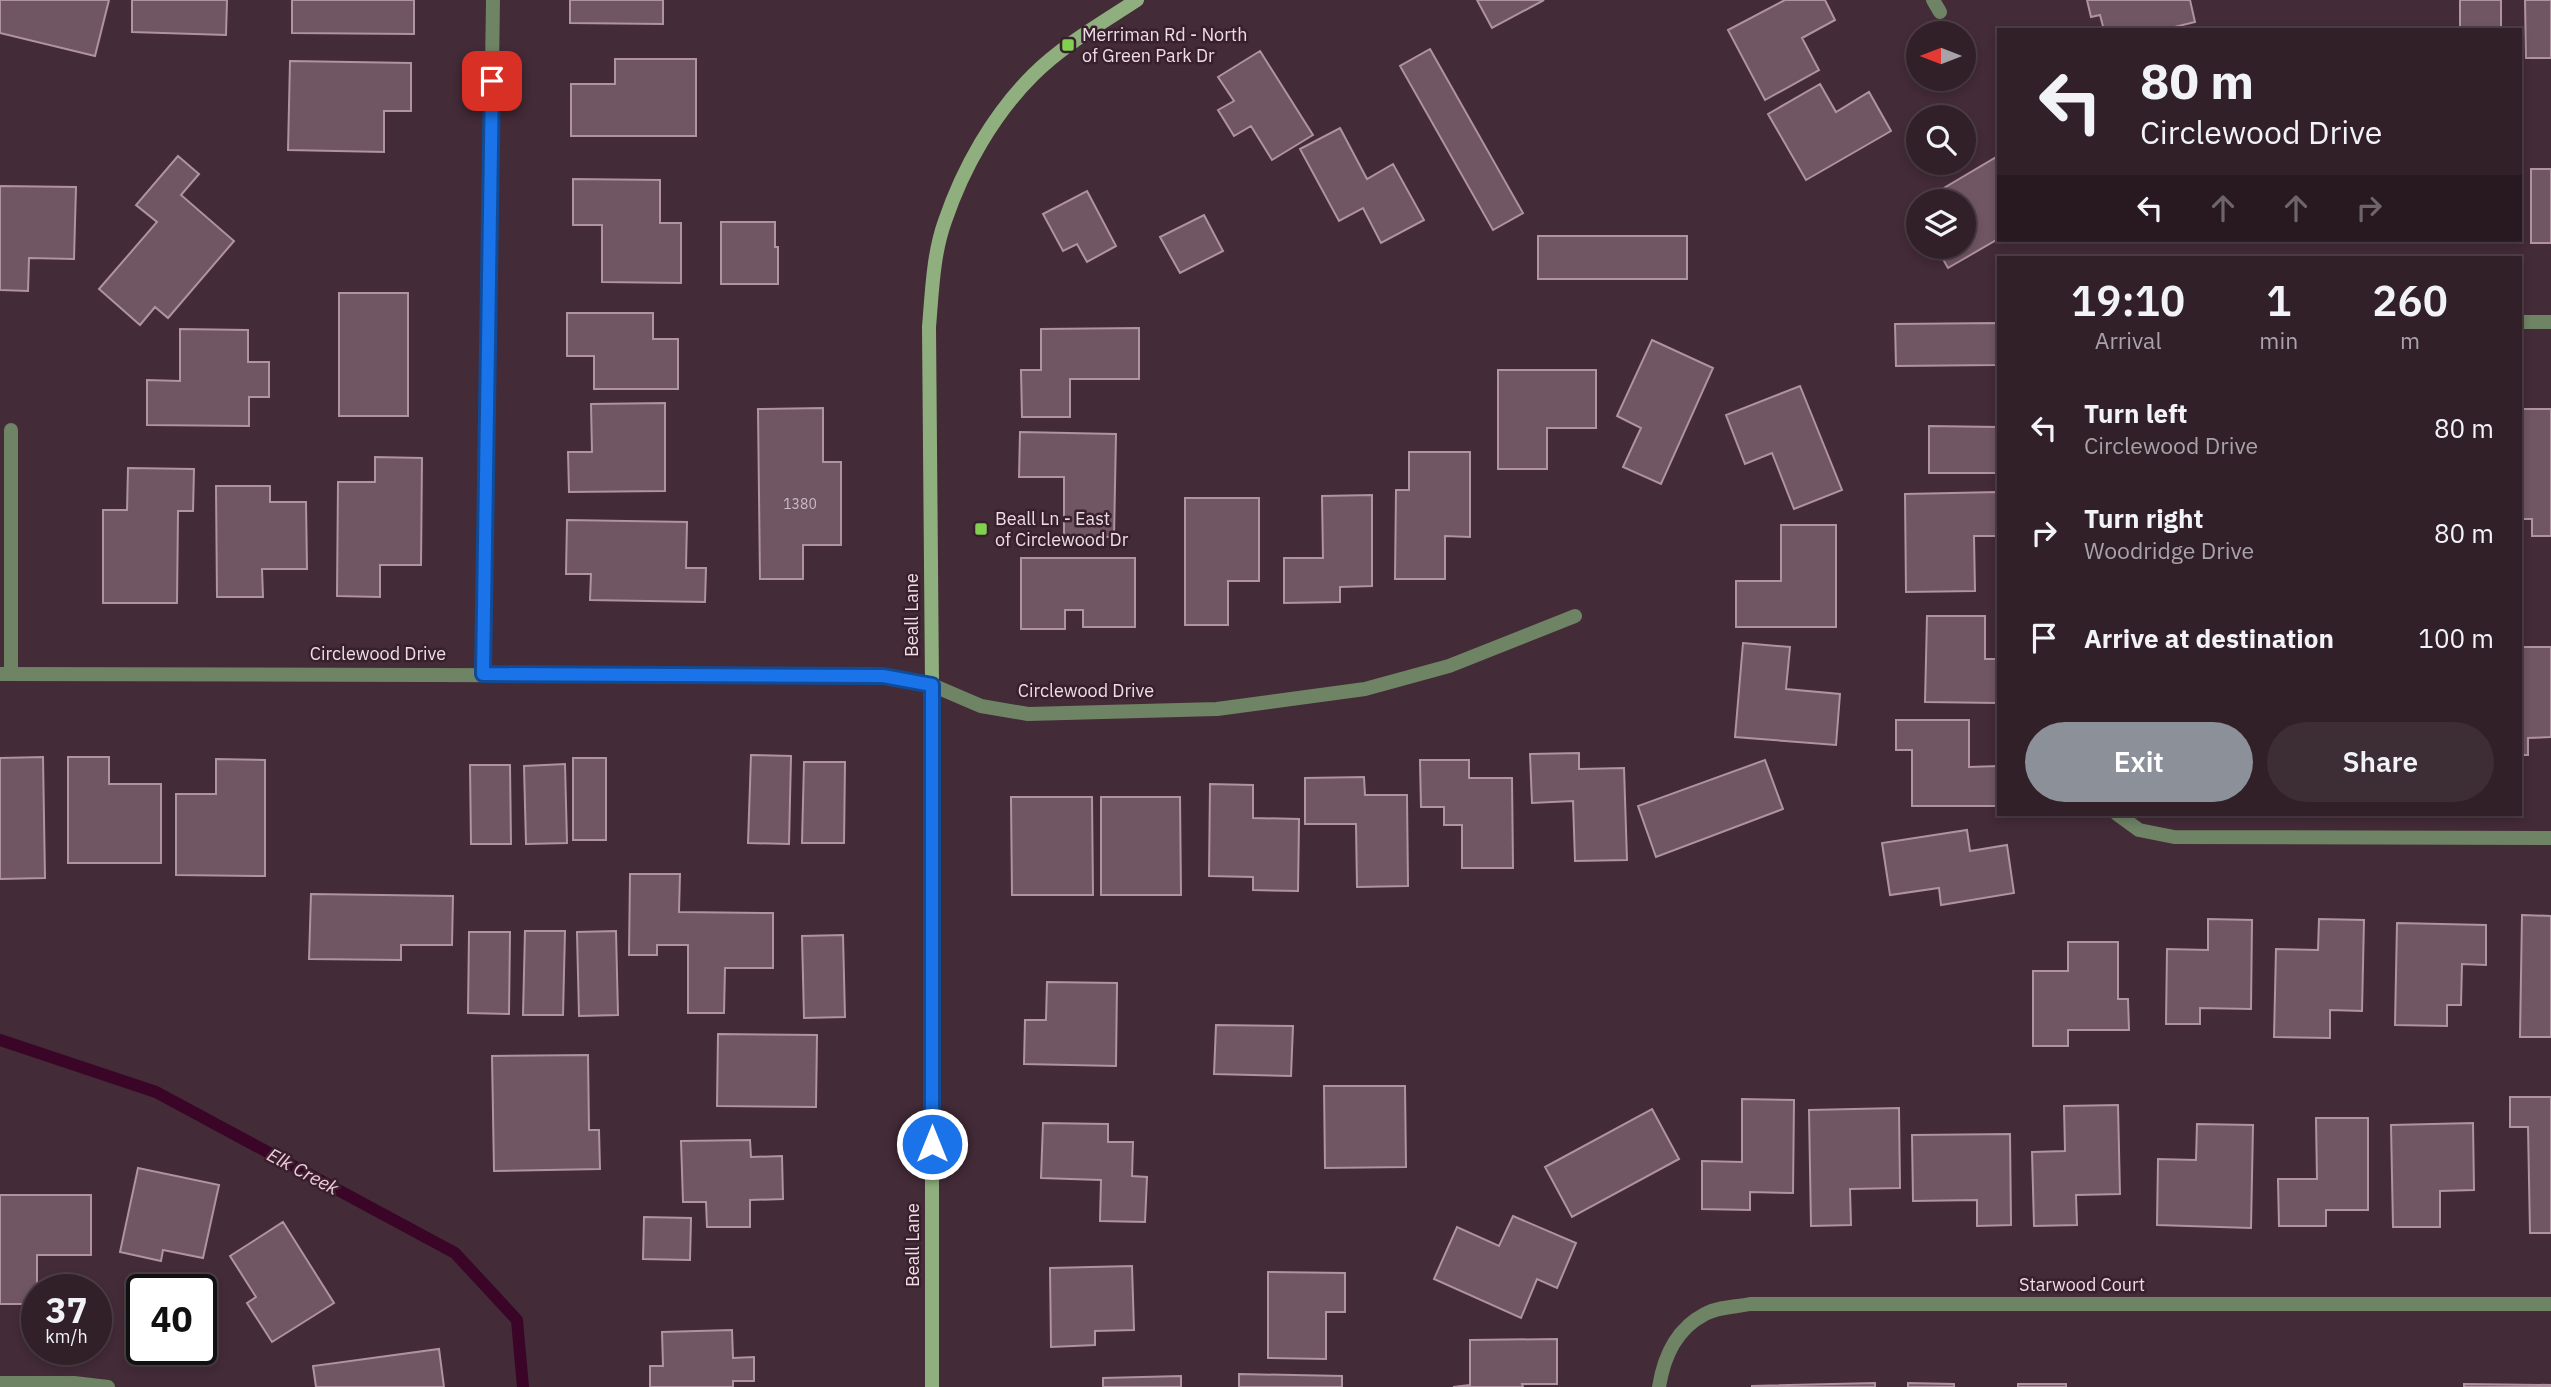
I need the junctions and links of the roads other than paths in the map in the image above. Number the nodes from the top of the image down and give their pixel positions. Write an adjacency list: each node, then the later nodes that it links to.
1 (493, 0): 8 (street)
2 (1137, 0): 9 (street, Beall Lane)
3 (2522, 322): 4 (street)
4 (2551, 322)
5 (10, 430): 7 (street)
6 (1575, 616): 9 (street, Circlewood Drive)
7 (5, 674): 8 (street, Circlewood Drive)
8 (483, 674): 9 (street, Circlewood Drive)
9 (932, 685): 15 (street, Beall Lane)
10 (2120, 816): 11 (street)
11 (2551, 838)
12 (2551, 1304): 16 (street, Starwood Court)
13 (0, 1383): 14 (street)
14 (108, 1387)
15 (932, 1387)
16 (1659, 1387)

